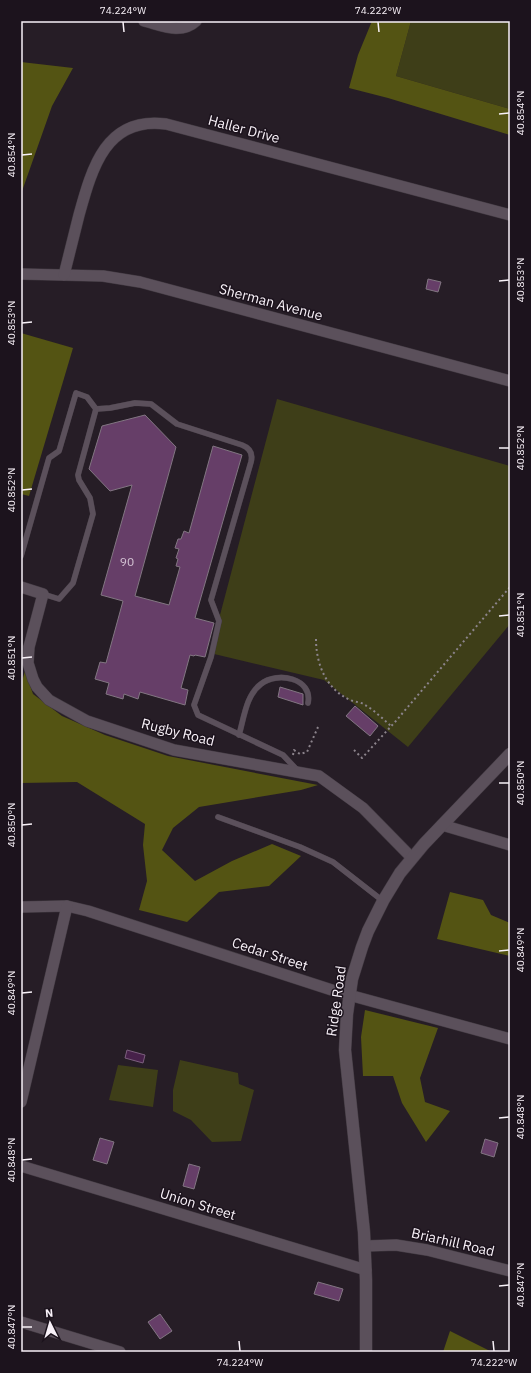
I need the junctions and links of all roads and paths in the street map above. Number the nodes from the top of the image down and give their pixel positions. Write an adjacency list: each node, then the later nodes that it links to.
1 (144, 21): 2 (street)
2 (196, 21)
3 (510, 215): 5 (street, Haller Drive)
4 (21, 274): 5 (street, Sherman Avenue)
5 (64, 275): 6 (street, Sherman Avenue)
6 (510, 381)
7 (96, 409): 8 (lane); 11 (lane); 16 (lane)
8 (21, 556)
9 (21, 587): 11 (street)
10 (510, 587): 14 (path)
11 (43, 594): 20 (street, Rugby Road)
12 (316, 639): 14 (path)
13 (308, 703): 16 (lane)
14 (391, 726): 17 (path)
15 (318, 727): 18 (path)
16 (239, 735): 20 (lane)
17 (354, 750)
18 (292, 754)
19 (510, 754): 22 (main road, Ridge Road)
20 (300, 773): 24 (street, Rugby Road)
21 (218, 817): 25 (lane)
22 (442, 825): 23 (street); 24 (main road, Ridge Road)
23 (510, 845)
24 (412, 858): 25 (main road, Ridge Road)
25 (382, 901): 28 (main road, Ridge Road)
26 (67, 906): 27 (street, Cedar Street); 28 (street, Cedar Street); 30 (street)
27 (21, 907)
28 (349, 996): 29 (street, Cedar Street); 32 (main road, Ridge Road)
29 (510, 1039)
30 (21, 1102)
31 (21, 1166): 33 (street, Union Street)
32 (365, 1246): 33 (main road, Ridge Road); 34 (street, Briarhill Road)
33 (366, 1270): 37 (main road, Ridge Road)
34 (510, 1271)
35 (21, 1322): 36 (street)
36 (120, 1352)
37 (366, 1352)

